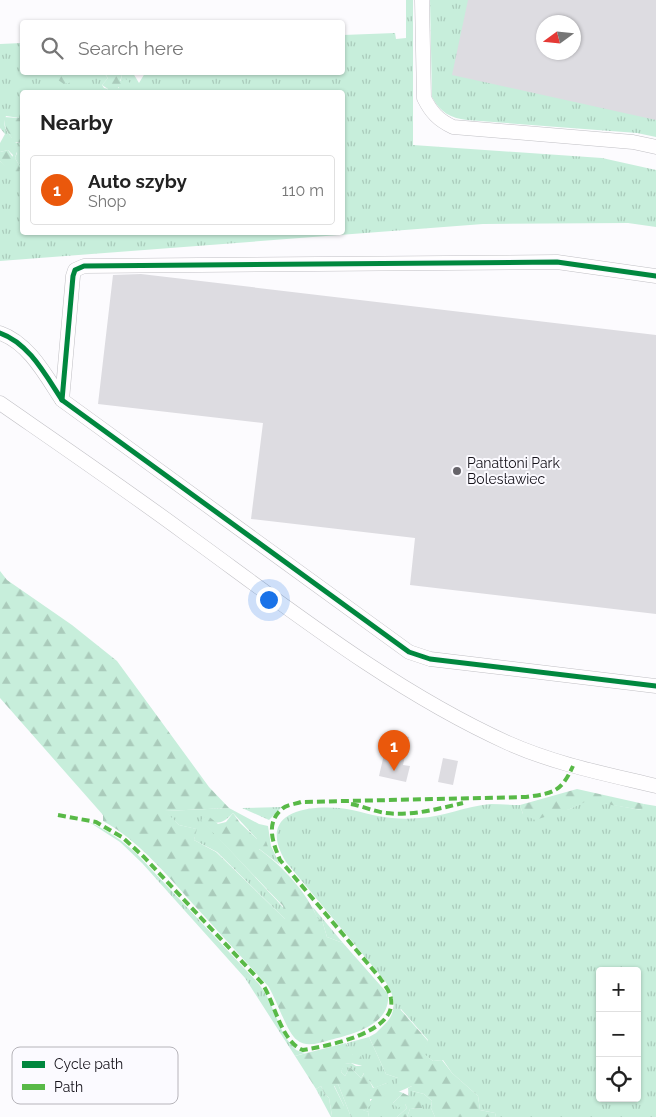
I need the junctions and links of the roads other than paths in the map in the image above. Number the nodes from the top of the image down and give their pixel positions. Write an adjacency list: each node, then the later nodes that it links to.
1 (422, 0): 2 (street)
2 (656, 147)
3 (656, 276): 5 (street)
4 (0, 333): 5 (street)
5 (62, 400): 7 (street)
6 (0, 403): 8 (street)
7 (656, 686)
8 (656, 786)

